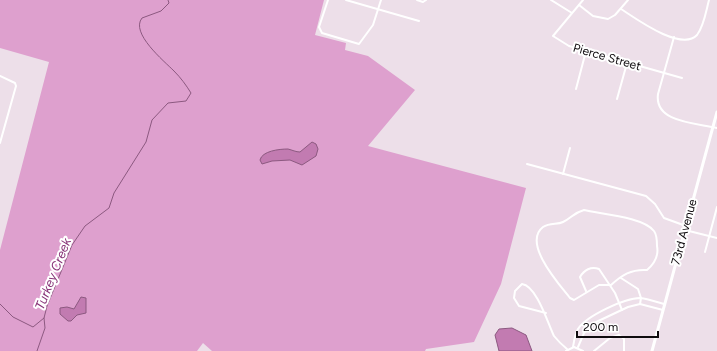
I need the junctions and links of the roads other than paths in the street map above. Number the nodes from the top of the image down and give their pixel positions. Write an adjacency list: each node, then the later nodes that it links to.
1 (328, 0): 11 (street)
2 (346, 0): 11 (street)
3 (381, 0): 11 (street)
4 (417, 0): 5 (street)
5 (426, 0)
6 (551, 0): 13 (street)
7 (583, 0): 10 (street)
8 (628, 0): 12 (street)
9 (709, 0): 15 (street)
10 (579, 5): 12 (street); 13 (street)
11 (379, 9): 14 (street)
12 (621, 9): 15 (street)
13 (572, 13): 16 (street, Pierce Street)
14 (419, 21)
15 (674, 37): 18 (street)
16 (586, 51): 17 (street, Pierce Street); 21 (street)
17 (627, 63): 18 (street, Pierce Street); 22 (street)
18 (664, 73): 20 (street, Pierce Street); 24 (street)
19 (0, 76): 26 (street)
20 (682, 78)
21 (576, 89)
22 (617, 99)
23 (717, 112): 24 (street, 73rd Avenue)
24 (713, 127): 25 (street); 32 (street, 73rd Avenue)
25 (717, 128)
26 (1, 139): 27 (street)
27 (0, 143)
28 (570, 148): 30 (street)
29 (527, 164): 30 (street)
30 (563, 174): 32 (street)
31 (717, 207): 33 (street)
32 (686, 228): 33 (street); 42 (street, 73rd Avenue)
33 (709, 236): 34 (street); 35 (street)
34 (717, 238)
35 (705, 252)
36 (621, 278): 37 (street); 38 (street); 39 (street)
37 (611, 285): 38 (street); 38 (street); 40 (street)
38 (586, 291)
39 (641, 298): 40 (street); 41 (street); 42 (street)
40 (620, 304): 43 (street); 46 (street)
41 (640, 304): 43 (street); 44 (street)
42 (664, 304): 44 (street, 73rd Avenue)
43 (622, 310): 47 (street)
44 (663, 310): 52 (street, 73rd Avenue)
45 (546, 313): 45 (street); 48 (street)
46 (573, 347): 47 (street); 48 (street)
47 (578, 347): 49 (street)
48 (567, 350)
49 (583, 351)
50 (594, 351): 51 (street)
51 (624, 351)
52 (652, 351)

